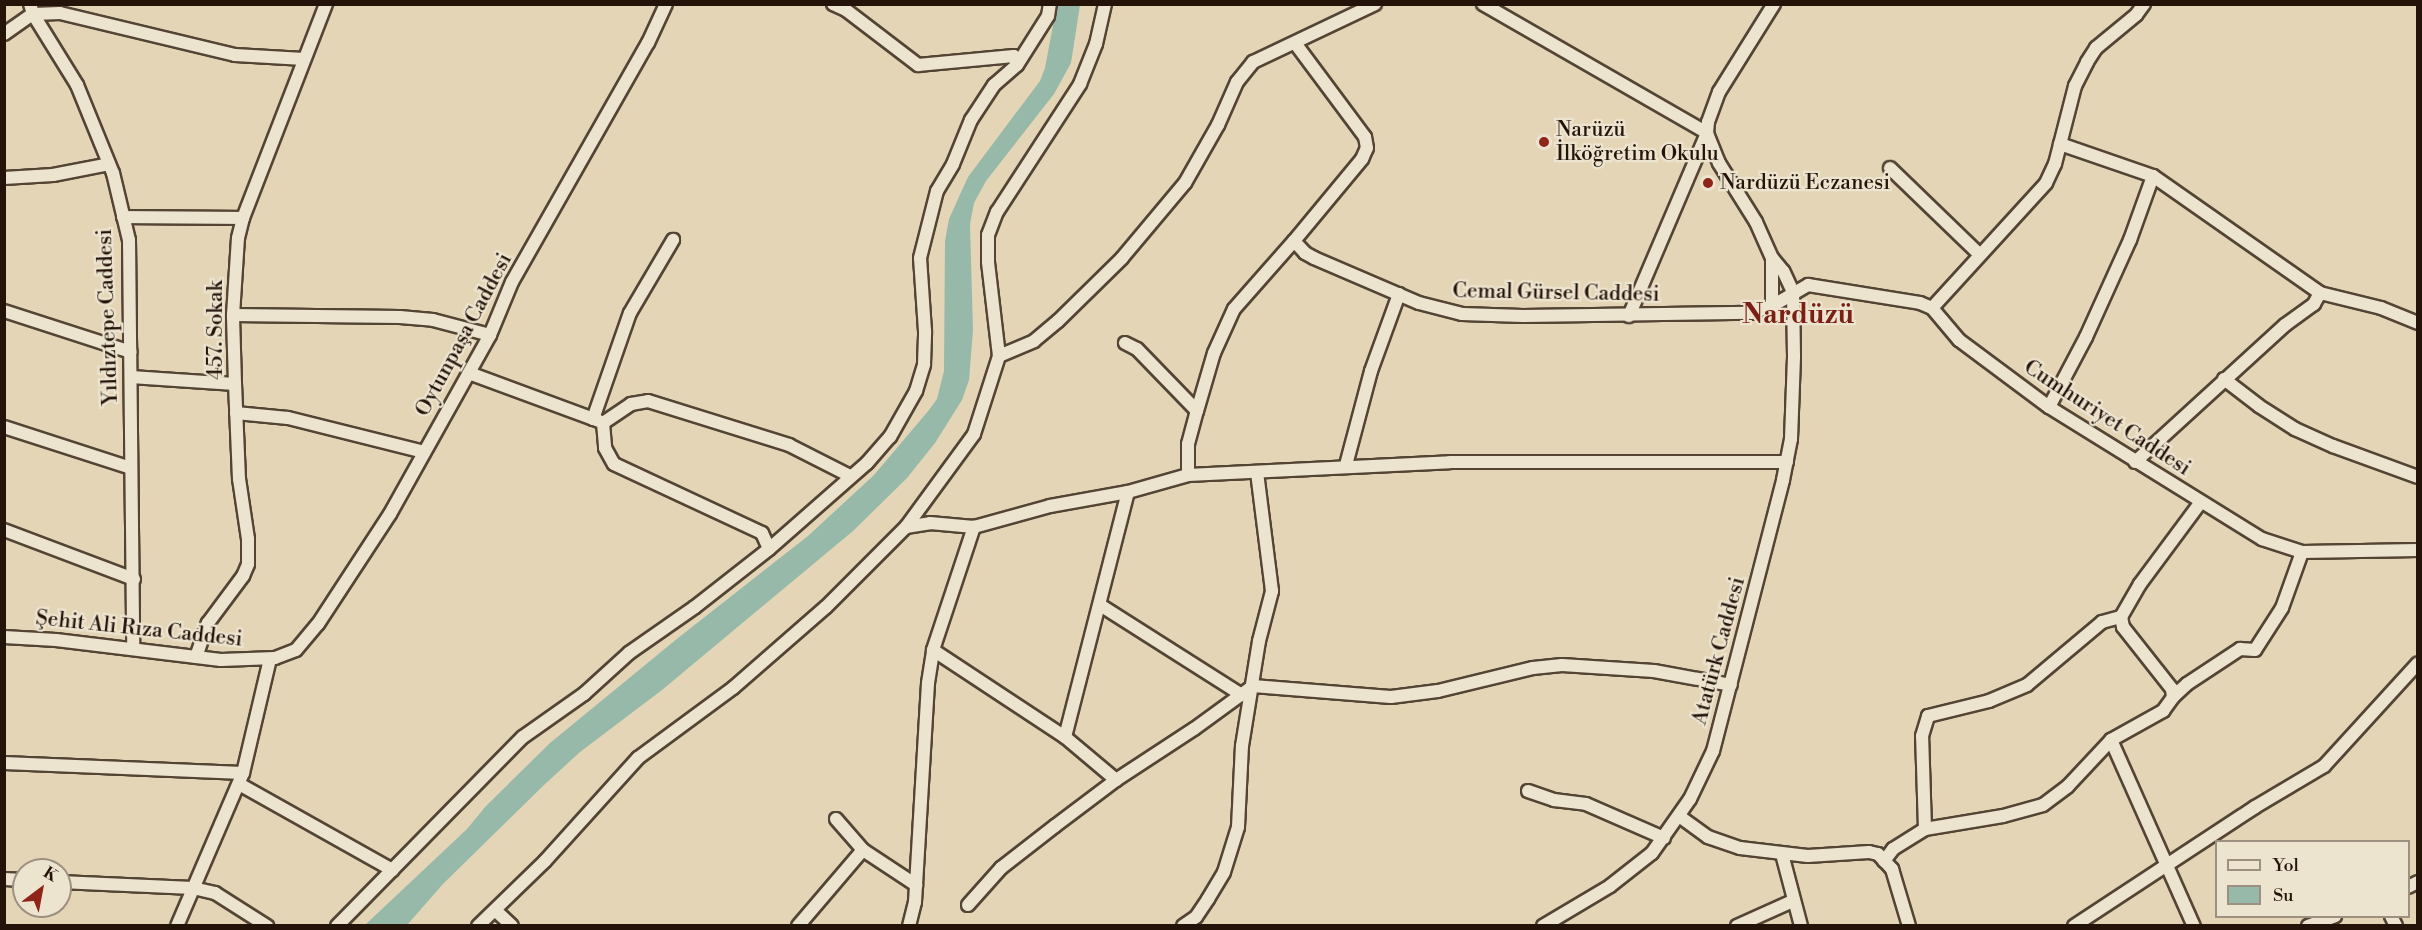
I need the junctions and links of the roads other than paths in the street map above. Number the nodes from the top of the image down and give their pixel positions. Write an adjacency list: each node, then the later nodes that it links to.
1 (326, 4): 13 (street, 457. Sokak)
2 (666, 4): 36 (street, Oytunpaşa Caddesi)
3 (833, 4): 14 (street)
4 (1050, 4): 14 (street)
5 (1105, 4): 39 (street)
6 (1375, 4): 12 (street)
7 (1483, 4): 15 (street)
8 (1774, 4): 15 (street)
9 (2144, 4): 16 (street)
10 (32, 9): 11 (street); 13 (street); 17 (street, Yıldıztepe Caddesi)
11 (4, 34)
12 (1295, 43): 24 (street); 39 (street)
13 (304, 59): 22 (street, 457. Sokak)
14 (1017, 65): 56 (street)
15 (1707, 133): 26 (street); 34 (street)
16 (2060, 144): 19 (street); 25 (street)
17 (109, 164): 20 (street); 21 (street, Yıldıztepe Caddesi)
18 (1890, 168): 25 (street)
19 (2153, 176): 28 (street); 44 (street)
20 (4, 178)
21 (123, 217): 22 (street); 38 (street, Yıldıztepe Caddesi)
22 (243, 218): 33 (street, 457. Sokak)
23 (673, 240): 47 (street)
24 (1294, 241): 29 (street, Cemal Gürsel Caddesi); 45 (street)
25 (1980, 255): 31 (street)
26 (1772, 258): 27 (street); 30 (street)
27 (1793, 292): 30 (street, Cemal Gürsel Caddesi); 31 (street); 50 (street, Atatürk Caddesi)
28 (2320, 293): 35 (street); 42 (street)
29 (1399, 294): 34 (street, Cemal Gürsel Caddesi); 52 (street)
30 (1772, 306): 34 (street, Cemal Gürsel Caddesi)
31 (1932, 308): 44 (street, Cumhuriyet Caddesi)
32 (4, 311): 38 (street)
33 (233, 315): 36 (street); 43 (street, 457. Sokak)
34 (1629, 316)
35 (2418, 323)
36 (490, 335): 40 (street, Oytunpaşa Caddesi)
37 (1125, 343): 45 (street)
38 (131, 352): 41 (street, Yıldıztepe Caddesi)
39 (999, 356): 60 (street)
40 (469, 373): 47 (street); 49 (street, Oytunpaşa Caddesi)
41 (131, 377): 43 (street); 53 (street, Yıldıztepe Caddesi)
42 (2224, 379): 51 (street); 57 (street)
43 (235, 384): 46 (street, 457. Sokak)
44 (2049, 407): 51 (street, Cumhuriyet Caddesi)
45 (1197, 411): 55 (street)
46 (236, 413): 49 (street); 72 (street, 457. Sokak)
47 (598, 421): 56 (street); 63 (street)
48 (4, 427): 53 (street)
49 (424, 452): 73 (street, Oytunpaşa Caddesi)
50 (1787, 462): 52 (street); 75 (street, Atatürk Caddesi)
51 (2136, 462): 59 (street, Cumhuriyet Caddesi)
52 (1346, 465): 54 (street)
53 (131, 468): 66 (street, Yıldıztepe Caddesi)
54 (1257, 473): 55 (street); 76 (street)
55 (1188, 475): 58 (street)
56 (850, 476): 63 (street)
57 (2418, 477)
58 (1128, 492): 61 (street); 67 (street)
59 (2201, 502): 65 (street, Cumhuriyet Caddesi); 68 (street)
60 (906, 527): 61 (street); 99 (street)
61 (974, 527): 71 (street)
62 (4, 530): 66 (street)
63 (769, 549): 93 (street)
64 (2418, 550): 65 (street, Cumhuriyet Caddesi)
65 (2302, 552): 78 (street)
66 (134, 579): 70 (street, Yıldıztepe Caddesi)
67 (1100, 605): 77 (street); 79 (street)
68 (2121, 617): 78 (street); 87 (street)
69 (4, 637): 70 (street, Şehit Ali Rıza Caddesi)
70 (133, 649): 72 (street, Şehit Ali Rıza Caddesi)
71 (933, 650): 79 (street); 95 (street)
72 (196, 657): 73 (street, Şehit Ali Rıza Caddesi)
73 (270, 659): 82 (street)
74 (2418, 663): 92 (street)
75 (1731, 685): 76 (street); 85 (street, Atatürk Caddesi)
76 (1253, 686): 77 (street); 108 (street)
77 (1242, 695): 83 (street)
78 (2173, 697): 80 (street)
79 (1065, 737): 83 (street)
80 (2111, 740): 87 (street); 92 (street)
81 (4, 763): 82 (street)
82 (241, 779): 93 (street); 96 (street)
83 (1116, 780): 98 (street)
84 (1528, 791): 88 (street)
85 (1679, 816): 88 (street, Atatürk Caddesi); 90 (street)
86 (836, 819): 89 (street)
87 (1925, 829): 91 (street)
88 (1664, 838): 109 (street, Atatürk Caddesi)
89 (863, 850): 95 (street); 106 (street)
90 (1782, 854): 91 (street); 97 (street)
91 (1884, 861): 112 (street)
92 (2169, 866): 113 (street); 114 (street)
93 (392, 870): 103 (street)
94 (72, 883): 96 (street)
95 (916, 885): 107 (street)
96 (193, 888): 101 (street); 102 (street)
97 (1793, 901): 110 (street); 111 (street)
98 (968, 905)
99 (495, 910): 104 (street); 105 (street)
100 (2330, 918): 115 (street)
101 (177, 926)
102 (267, 926)
103 (337, 926)
104 (478, 926)
105 (512, 926)
106 (798, 926)
107 (909, 926)
108 (1182, 926)
109 (1543, 926)
110 (1737, 926)
111 (1801, 926)
112 (1909, 926)
113 (2074, 926)
114 (2194, 926)
115 (2308, 926)

